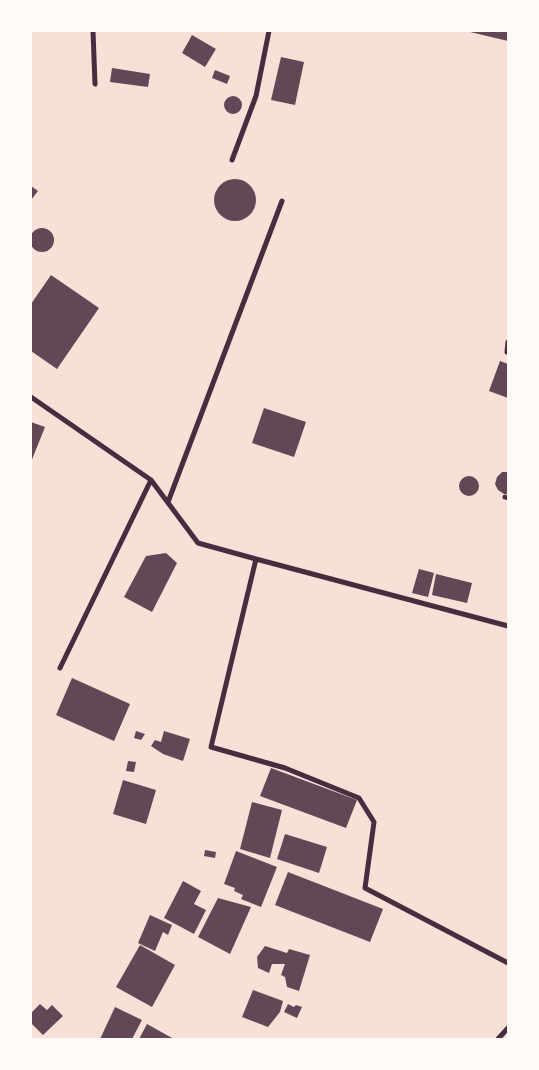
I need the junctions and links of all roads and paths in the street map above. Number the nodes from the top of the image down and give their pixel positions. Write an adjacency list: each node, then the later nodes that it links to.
1 (94, 31): 3 (street)
2 (269, 31): 4 (street)
3 (95, 84)
4 (232, 160)
5 (282, 201): 10 (street)
6 (508, 342): 7 (street)
7 (507, 352)
8 (31, 397): 9 (street)
9 (151, 480): 10 (street); 13 (street)
10 (168, 502): 11 (street)
11 (256, 559): 12 (street); 14 (street)
12 (508, 626)
13 (60, 668)
14 (508, 963)
15 (508, 1028): 16 (street)
16 (498, 1039)

